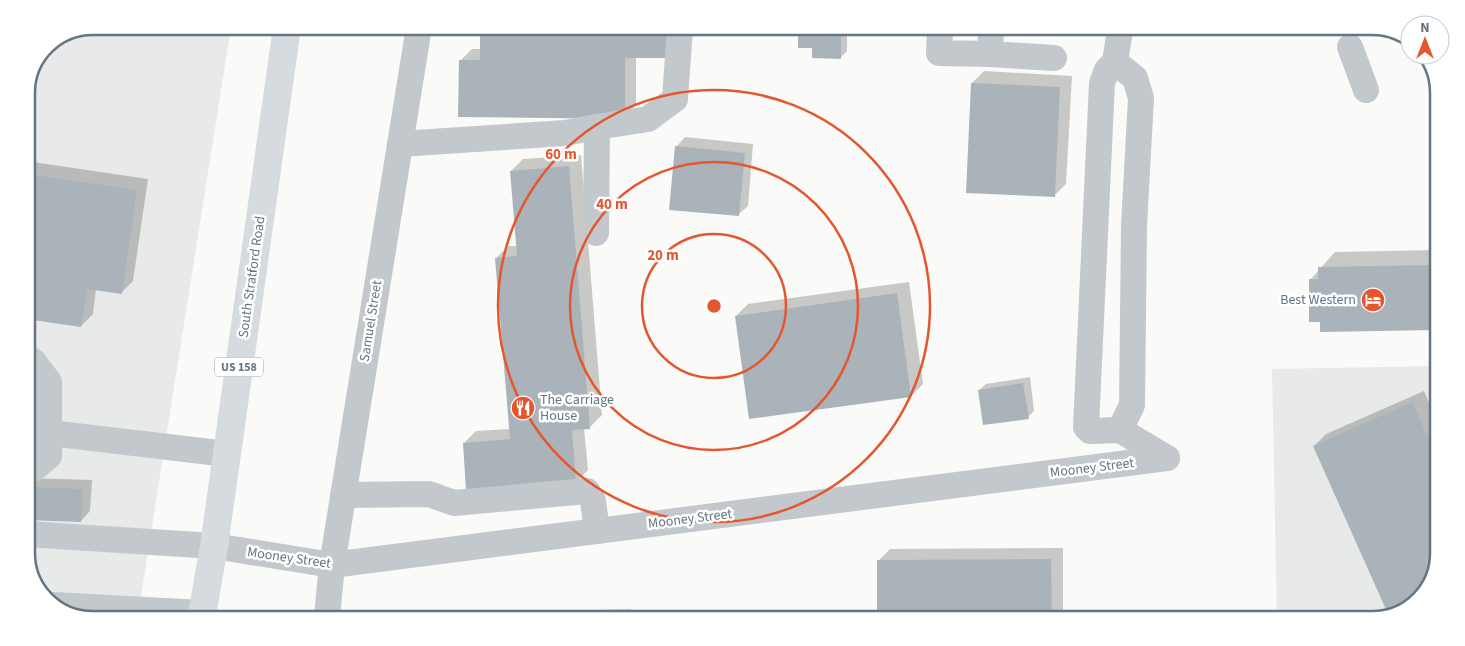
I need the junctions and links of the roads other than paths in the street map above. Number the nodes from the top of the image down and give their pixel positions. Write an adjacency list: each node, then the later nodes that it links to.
1 (286, 35): 17 (main road, South Stratford Road / US 158)
2 (418, 35): 12 (street, Samuel Street)
3 (680, 35): 11 (street)
4 (940, 35): 6 (street)
5 (1119, 35): 9 (street)
6 (990, 42): 8 (street)
7 (1350, 47): 10 (street)
8 (1054, 58)
9 (1116, 62): 15 (street); 15 (street)
10 (1366, 90)
11 (597, 128): 12 (street); 13 (street)
12 (400, 144): 19 (street, Samuel Street)
13 (596, 233)
14 (35, 362): 16 (street)
15 (1120, 430): 20 (street, Mooney Street)
16 (50, 433): 17 (street); 18 (street)
17 (227, 454): 22 (main road, South Stratford Road / US 158)
18 (35, 468)
19 (343, 495): 20 (street); 23 (street, Samuel Street)
20 (597, 531): 23 (street, Mooney Street)
21 (35, 535): 22 (street, Mooney Street)
22 (214, 546): 23 (street, Mooney Street); 26 (main road, South Stratford Road / US 158)
23 (332, 565): 27 (street, Samuel Street)
24 (67, 605): 25 (street)
25 (158, 611)
26 (203, 611)
27 (327, 611)

